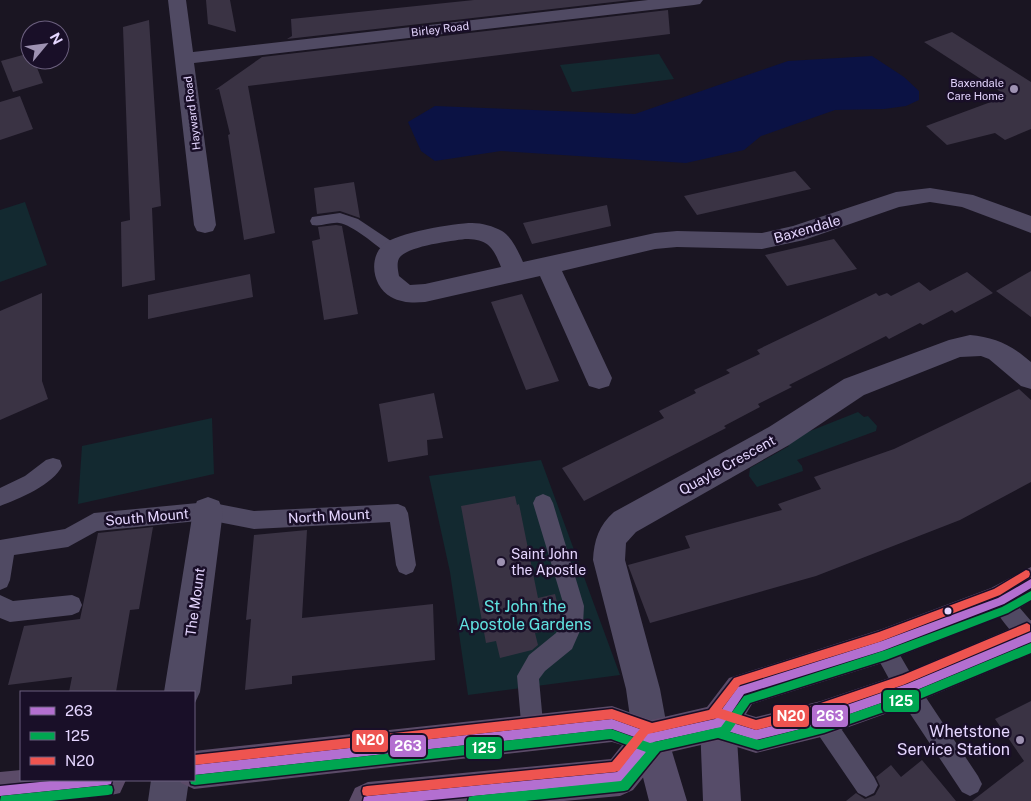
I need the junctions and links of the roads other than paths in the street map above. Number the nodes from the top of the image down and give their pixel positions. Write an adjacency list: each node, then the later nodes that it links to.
1 (177, 0): 3 (street, Hayward Road)
2 (694, 0): 3 (street, Birley Road)
3 (185, 58): 5 (street, Hayward Road)
4 (317, 221): 7 (lane)
5 (205, 225)
6 (1031, 225): 8 (street, Baxendale)
7 (392, 249): 9 (street); 9 (street, Baxendale)
8 (547, 265): 9 (street, Baxendale); 10 (street)
9 (514, 272)
10 (599, 378)
11 (1031, 378): 29 (street, Quayle Crescent)
12 (53, 466): 13 (lane)
13 (0, 497)
14 (543, 503): 28 (lane)
15 (208, 511): 16 (lane, North Mount); 17 (lane, South Mount); 25 (street, The Mount)
16 (406, 565)
17 (0, 580)
18 (1031, 583): 19 (main road)
19 (1001, 600): 22 (lane); 23 (main road)
20 (0, 605): 21 (lane)
21 (72, 605)
22 (1031, 637): 24 (main road)
23 (882, 646): 24 (lane); 27 (main road)
24 (907, 688): 26 (main road); 33 (lane)
25 (182, 691)
26 (821, 719): 27 (main road); 34 (lane)
27 (718, 722): 29 (main road); 39 (main road)
28 (533, 734): 29 (main road); 30 (main road)
29 (651, 738): 37 (main road); 38 (main road)
30 (195, 770)
31 (98, 781): 35 (main road)
32 (170, 781): 36 (street)
33 (970, 784)
34 (866, 785)
35 (0, 791)
36 (167, 801)
37 (368, 801)
38 (668, 801)
39 (722, 801)

